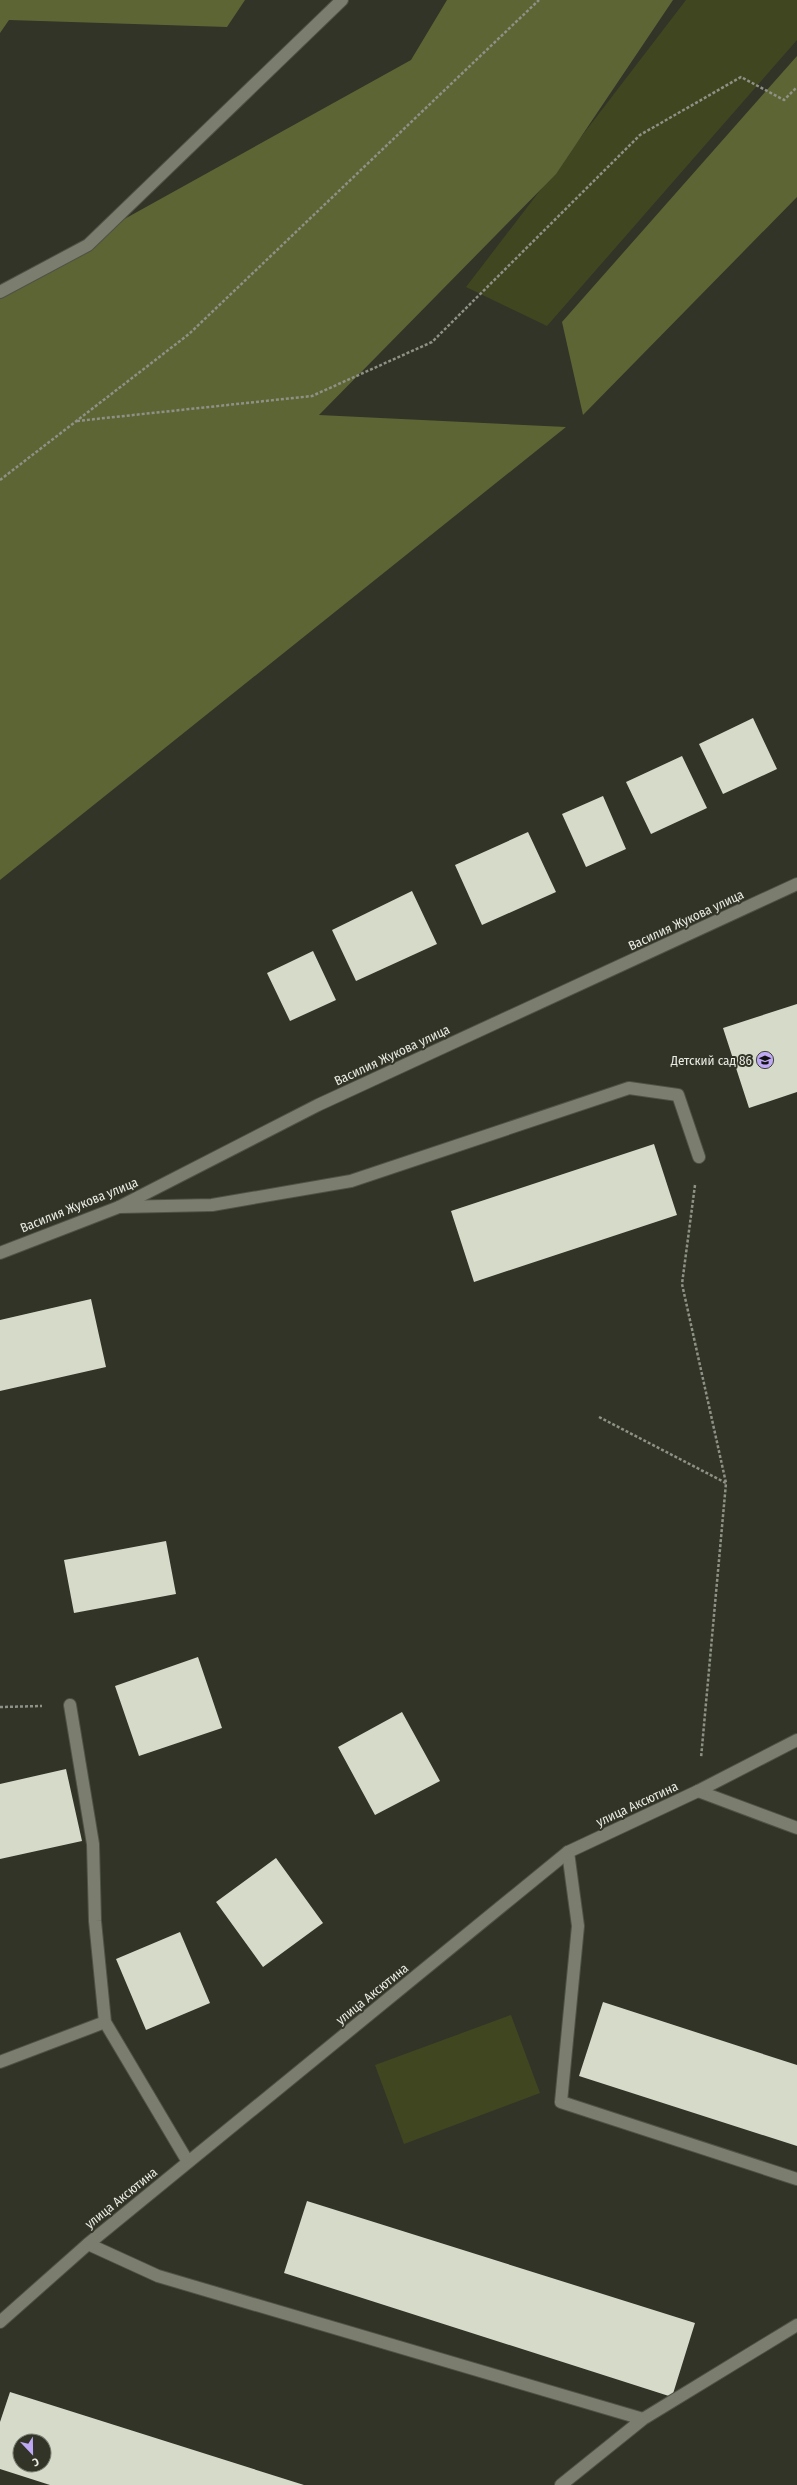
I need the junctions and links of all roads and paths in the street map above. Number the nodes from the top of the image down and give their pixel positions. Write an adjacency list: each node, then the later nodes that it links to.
1 (342, 0): 4 (street)
2 (539, 0): 5 (path)
3 (797, 87): 5 (path)
4 (0, 292)
5 (77, 421): 6 (path)
6 (0, 480)
7 (797, 884): 9 (street, Василия Жукова улица)
8 (699, 1157): 9 (street); 12 (path)
9 (119, 1207): 10 (street, Василия Жукова улица)
10 (0, 1253)
11 (599, 1416): 12 (path)
12 (726, 1483): 16 (path)
13 (70, 1705): 14 (path); 19 (street)
14 (0, 1707)
15 (797, 1740): 16 (street, улица Аксютина)
16 (698, 1791): 17 (street); 18 (street, улица Аксютина)
17 (797, 1828)
18 (568, 1852): 21 (street, улица Аксютина); 22 (street)
19 (105, 2022): 20 (street); 21 (street)
20 (0, 2062)
21 (188, 2162): 23 (street, улица Аксютина)
22 (797, 2179)
23 (88, 2244): 24 (street, улица Аксютина); 26 (street)
24 (0, 2322)
25 (797, 2325): 26 (street)
26 (643, 2419): 27 (street)
27 (561, 2485)

